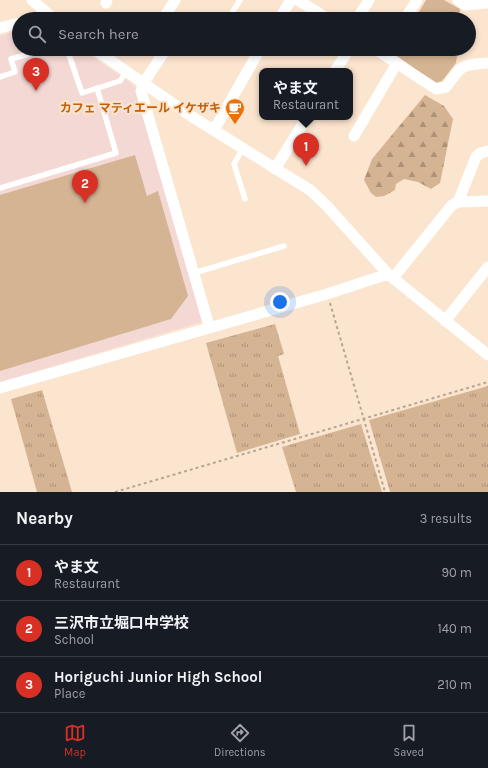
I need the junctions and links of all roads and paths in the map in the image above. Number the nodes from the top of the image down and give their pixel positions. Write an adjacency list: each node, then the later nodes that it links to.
1 (32, 0): 10 (street)
2 (175, 0): 11 (street)
3 (240, 0): 12 (lane)
4 (291, 0): 13 (street)
5 (298, 0): 14 (street)
6 (369, 0): 15 (street)
7 (417, 0): 16 (street)
8 (458, 0): 9 (street)
9 (488, 3)
10 (45, 12)
11 (167, 12)
12 (232, 12)
13 (283, 12)
14 (317, 12)
15 (361, 12)
16 (409, 12)
17 (12, 25): 18 (street)
18 (0, 28)
19 (22, 56): 30 (lane)
20 (69, 56): 32 (lane)
21 (104, 56): 29 (street)
22 (161, 56): 31 (street)
23 (256, 56): 34 (street)
24 (345, 56): 28 (street)
25 (388, 56): 26 (street)
26 (396, 63): 27 (street); 35 (street)
27 (488, 63)
28 (337, 68)
29 (126, 72): 31 (street); 32 (lane)
30 (0, 77)
31 (143, 84): 34 (street); 45 (street)
32 (97, 88): 39 (lane)
33 (305, 120): 38 (street)
34 (214, 130): 36 (street)
35 (354, 136)
36 (243, 148): 38 (street); 40 (lane)
37 (488, 151): 42 (street)
38 (275, 169): 46 (street)
39 (0, 188)
40 (245, 199)
41 (488, 201): 42 (street)
42 (458, 202): 46 (street)
43 (284, 246): 45 (lane)
44 (488, 267): 48 (street)
45 (194, 272): 49 (street)
46 (391, 276): 47 (street); 48 (street)
47 (327, 294): 49 (street); 53 (path)
48 (445, 321): 50 (street)
49 (210, 326): 52 (street)
50 (488, 355)
51 (488, 382): 53 (path)
52 (0, 388)
53 (364, 419): 54 (path); 55 (path)
54 (115, 492)
55 (385, 492)

